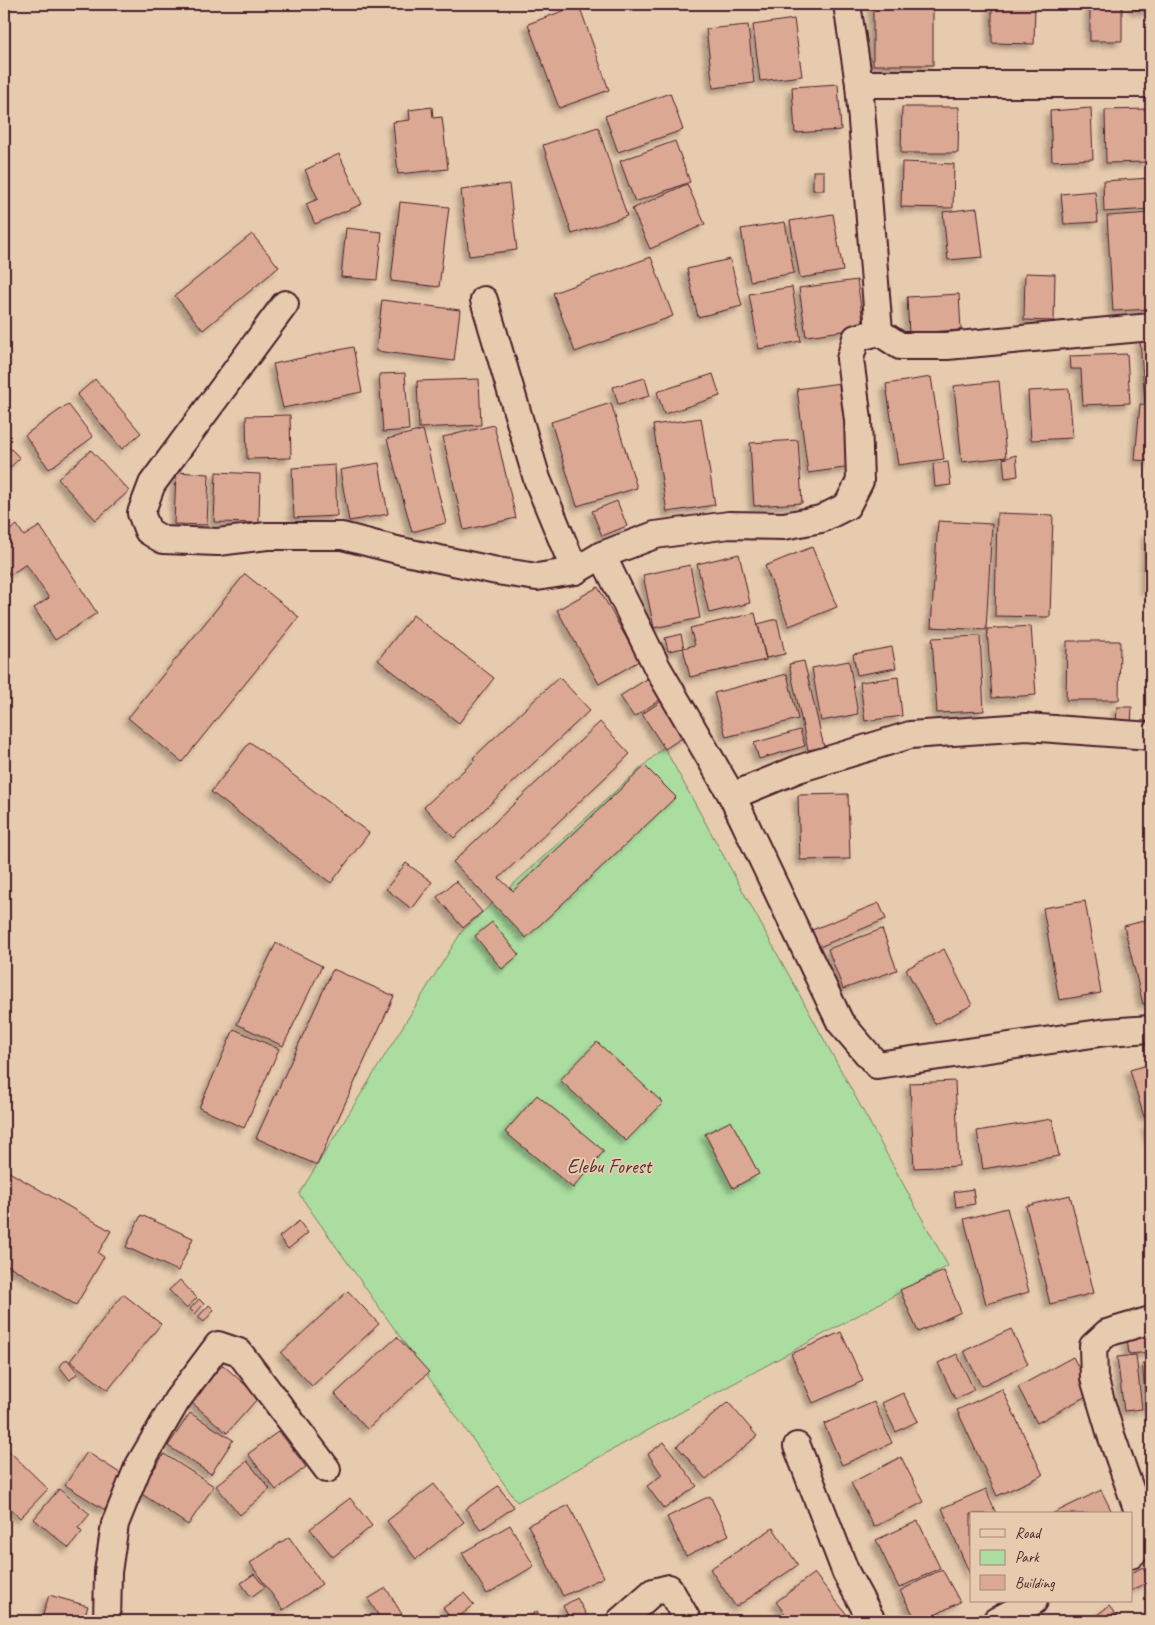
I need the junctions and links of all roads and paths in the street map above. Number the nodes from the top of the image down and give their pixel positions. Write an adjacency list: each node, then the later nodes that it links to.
1 (847, 4): 2 (street)
2 (859, 84): 3 (street); 7 (street)
3 (1151, 84)
4 (484, 300): 9 (street)
5 (285, 304): 9 (street)
6 (1151, 327): 7 (street)
7 (879, 332): 8 (street)
8 (602, 555): 9 (street); 11 (street)
9 (575, 571)
10 (1151, 736): 11 (street)
11 (732, 796): 12 (street)
12 (1151, 1029)
13 (1151, 1320): 16 (street)
14 (797, 1446): 21 (street)
15 (327, 1470): 18 (street)
16 (1132, 1554)
17 (1032, 1602): 22 (street)
18 (107, 1621)
19 (620, 1621): 20 (street)
20 (688, 1621)
21 (872, 1621)
22 (996, 1621)

